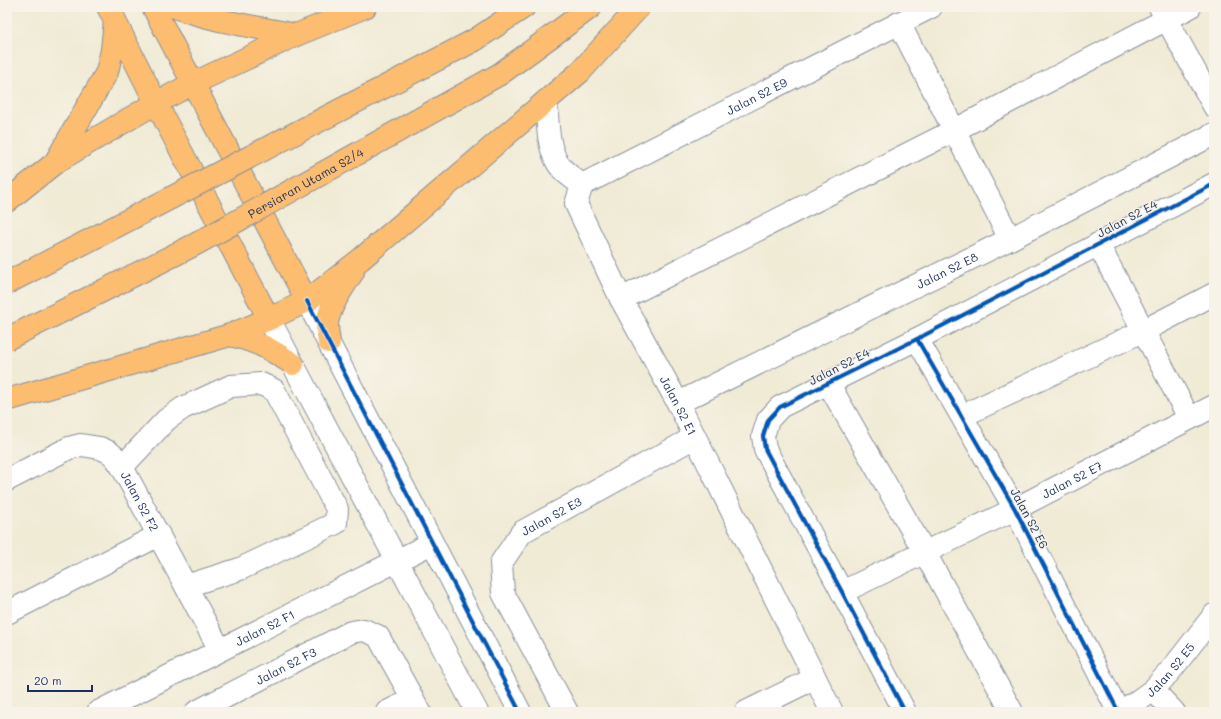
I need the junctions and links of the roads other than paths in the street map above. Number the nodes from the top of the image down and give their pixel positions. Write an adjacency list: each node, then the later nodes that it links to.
1 (153, 7): 13 (main road)
2 (175, 7): 12 (main road)
3 (365, 7): 12 (main road)
4 (524, 7): 26 (main road, bridge)
5 (592, 7): 33 (main road, Persiaran Utama S2/4, bridge)
6 (638, 7): 14 (main road)
7 (931, 7): 11 (street, Jalan S2 E9)
8 (1190, 7): 10 (street)
9 (111, 14): 15 (main road); 19 (main road)
10 (1164, 14): 16 (street); 17 (street)
11 (899, 23): 17 (street); 21 (street, Jalan S2 E9)
12 (296, 35): 13 (main road)
13 (192, 84): 15 (main road); 29 (main road)
14 (546, 101): 21 (street); 25 (main road)
15 (156, 103): 19 (main road); 30 (main road)
16 (1214, 106)
17 (954, 130): 23 (street); 28 (street)
18 (1214, 134): 23 (street, Jalan S2 E8)
19 (56, 162): 22 (main road)
20 (1214, 184): 24 (street, Jalan S2 E4)
21 (582, 185): 28 (street, Jalan S2 E1)
22 (7, 201)
23 (1010, 239): 39 (street, Jalan S2 E8)
24 (1098, 244): 31 (street); 34 (street, Jalan S2 E4)
25 (361, 259): 29 (main road); 35 (main road)
26 (7, 283)
27 (1214, 294): 31 (street)
28 (621, 299): 39 (street, Jalan S2 E1)
29 (307, 301): 30 (main road); 35 (street)
30 (270, 319): 32 (main road); 36 (street)
31 (1143, 331): 41 (street); 42 (street)
32 (230, 334): 36 (main road); 38 (main road)
33 (7, 339)
34 (917, 339): 37 (street, Jalan S2 E4); 41 (street, Jalan S2 E6)
35 (329, 342): 48 (street)
36 (293, 364): 50 (street)
37 (828, 383): 49 (street); 52 (street, Jalan S2 E4)
38 (7, 400)
39 (678, 403): 43 (street, Jalan S2 E1)
40 (1214, 406): 42 (street, Jalan S2 E7)
41 (962, 416): 46 (street, Jalan S2 E6)
42 (1188, 418): 46 (street, Jalan S2 E7)
43 (694, 437): 56 (street, Jalan S2 E1); 64 (street, Jalan S2 E3)
44 (122, 467): 45 (street, Jalan S2 F2); 47 (street, Jalan S2 F2); 51 (street)
45 (7, 480)
46 (1015, 510): 49 (street, Jalan S2 E7); 69 (street, Jalan S2 E6)
47 (159, 535): 51 (street, Jalan S2 F2); 53 (street)
48 (432, 543): 50 (street, Jalan S2 F1); 63 (street)
49 (925, 553): 52 (street, Jalan S2 E7); 68 (street)
50 (397, 561): 55 (street, Jalan S2 F1); 62 (street)
51 (186, 586): 55 (street, Jalan S2 F2)
52 (842, 592): 67 (street, Jalan S2 E4)
53 (7, 614)
54 (1214, 615): 57 (street, Jalan S2 E5)
55 (220, 650): 59 (street, Jalan S2 F1)
56 (815, 678): 65 (street); 66 (street, Jalan S2 E1)
57 (1154, 690): 69 (street, Jalan S2 E5); 70 (street)
58 (417, 705): 60 (street, Jalan S2 F3); 61 (street)
59 (98, 712)
60 (196, 712)
61 (387, 712)
62 (477, 712)
63 (520, 712)
64 (567, 712)
65 (746, 712)
66 (832, 712)
67 (905, 712)
68 (1012, 712)
69 (1118, 712)
70 (1174, 712)

